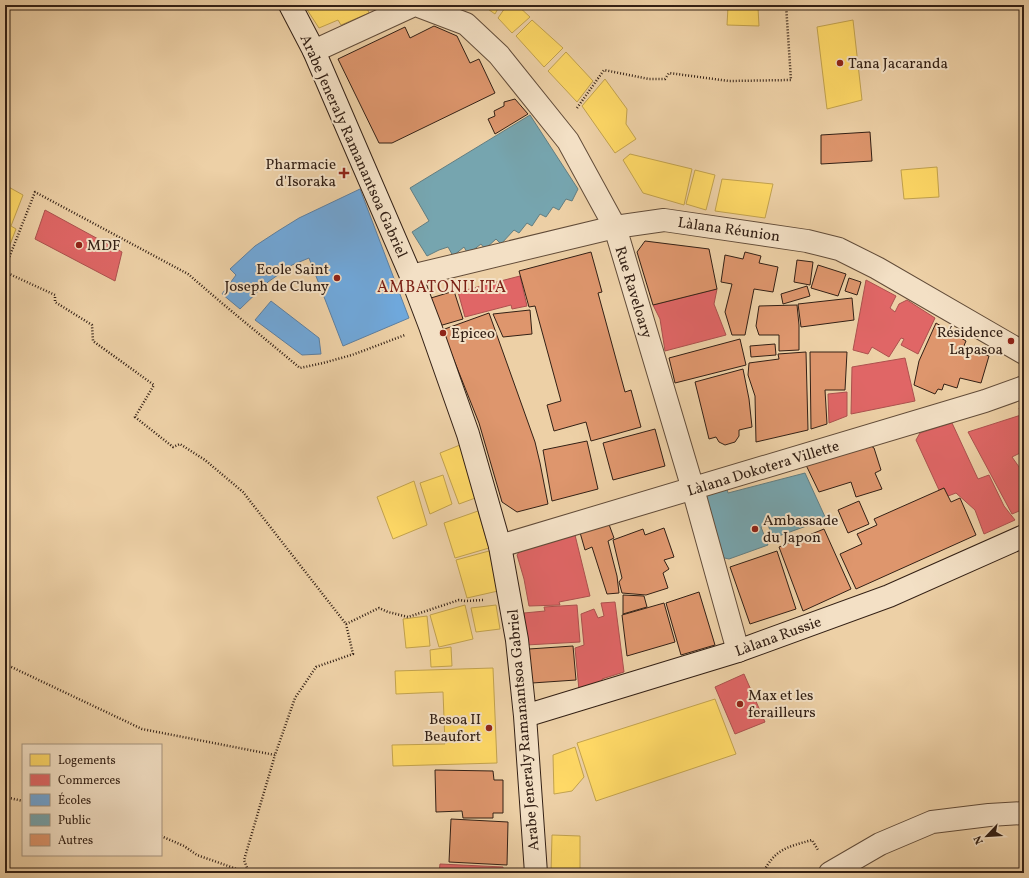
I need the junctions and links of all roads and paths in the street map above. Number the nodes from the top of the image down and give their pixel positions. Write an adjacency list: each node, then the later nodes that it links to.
1 (290, 5): 4 (street, Arabe Jeneraly Ramanantsoa Gabriel)
2 (415, 5): 4 (street, Rue Raveloary); 5 (street, Rue Raveloary)
3 (786, 5): 5 (path)
4 (314, 51): 9 (street, Arabe Jeneraly Ramanantsoa Gabriel)
5 (560, 131): 6 (street, Rue Raveloary)
6 (615, 227): 9 (street, Làlana Réunion); 11 (street, Làlana Réunion); 13 (street, Rue Raveloary)
7 (5, 268): 10 (path)
8 (5, 272): 17 (path)
9 (411, 276): 10 (street, Arabe Jeneraly Ramanantsoa Gabriel)
10 (430, 326): 15 (street, Arabe Jeneraly Ramanantsoa Gabriel)
11 (1024, 353)
12 (1024, 386): 13 (street, Làlana Dokotera Villette)
13 (693, 489): 15 (street, Làlana Dokotera Villette); 18 (street, Rue Raveloary)
14 (1024, 536): 18 (street, Làlana Russie)
15 (500, 546): 16 (street, Arabe Jeneraly Ramanantsoa Gabriel)
16 (510, 597): 17 (path); 20 (street, Arabe Jeneraly Ramanantsoa Gabriel)
17 (346, 624): 21 (path)
18 (738, 651): 20 (street, Làlana Russie)
19 (5, 664): 21 (path)
20 (525, 716): 28 (street, Arabe Jeneraly Ramanantsoa Gabriel)
21 (275, 755): 27 (path)
22 (5, 797): 23 (path)
23 (22, 801)
24 (1024, 813): 26 (street)
25 (162, 836): 27 (path)
26 (831, 872): 29 (path)
27 (248, 873)
28 (536, 873)
29 (763, 873)

